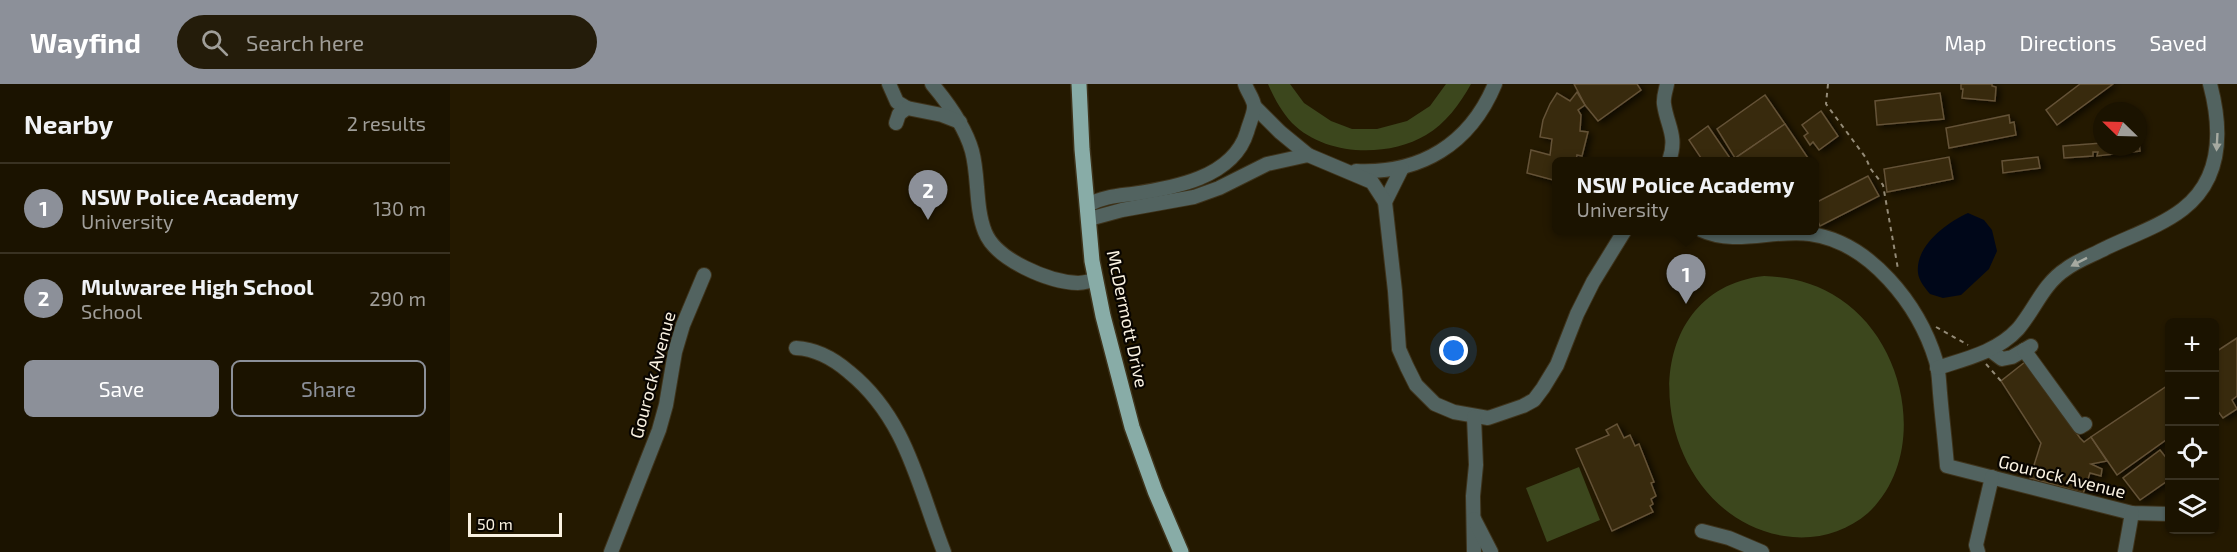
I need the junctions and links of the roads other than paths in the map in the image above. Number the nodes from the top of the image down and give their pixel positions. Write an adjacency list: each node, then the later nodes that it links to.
1 (889, 84): 9 (street)
2 (932, 84): 10 (street)
3 (1079, 84): 17 (main road, McDermott Drive)
4 (1245, 84): 8 (street)
5 (1495, 84): 14 (street)
6 (1667, 84): 13 (street)
7 (2210, 84): 25 (street, one-way to 25)
8 (1254, 106): 12 (street); 17 (street)
9 (907, 108): 10 (street); 11 (street)
10 (960, 122): 23 (street)
11 (896, 123)
12 (1308, 155): 15 (street); 17 (street)
13 (1671, 157)
14 (1402, 168): 15 (street); 16 (street)
15 (1348, 171): 16 (street)
16 (1385, 202): 27 (street)
17 (1088, 212): 23 (main road, McDermott Drive)
18 (1622, 235): 27 (street)
19 (1727, 235): 20 (street)
20 (1785, 235)
21 (1814, 235): 26 (street)
22 (704, 275): 34 (street, Gourock Avenue)
23 (1096, 280): 36 (main road, McDermott Drive)
24 (796, 348): 35 (street)
25 (1990, 350): 26 (street); 28 (street)
26 (1937, 368): 29 (street, Gourock Avenue)
27 (1474, 417): 32 (street)
28 (2085, 424)
29 (1992, 477): 30 (street, Gourock Avenue); 40 (street)
30 (2132, 513): 31 (street, Gourock Avenue); 41 (street)
31 (2165, 514)
32 (1473, 516): 37 (street); 38 (street)
33 (1702, 531): 39 (street)
34 (611, 552)
35 (944, 552)
36 (1181, 552)
37 (1474, 552)
38 (1491, 552)
39 (1762, 552)
40 (1978, 552)
41 (2125, 552)

